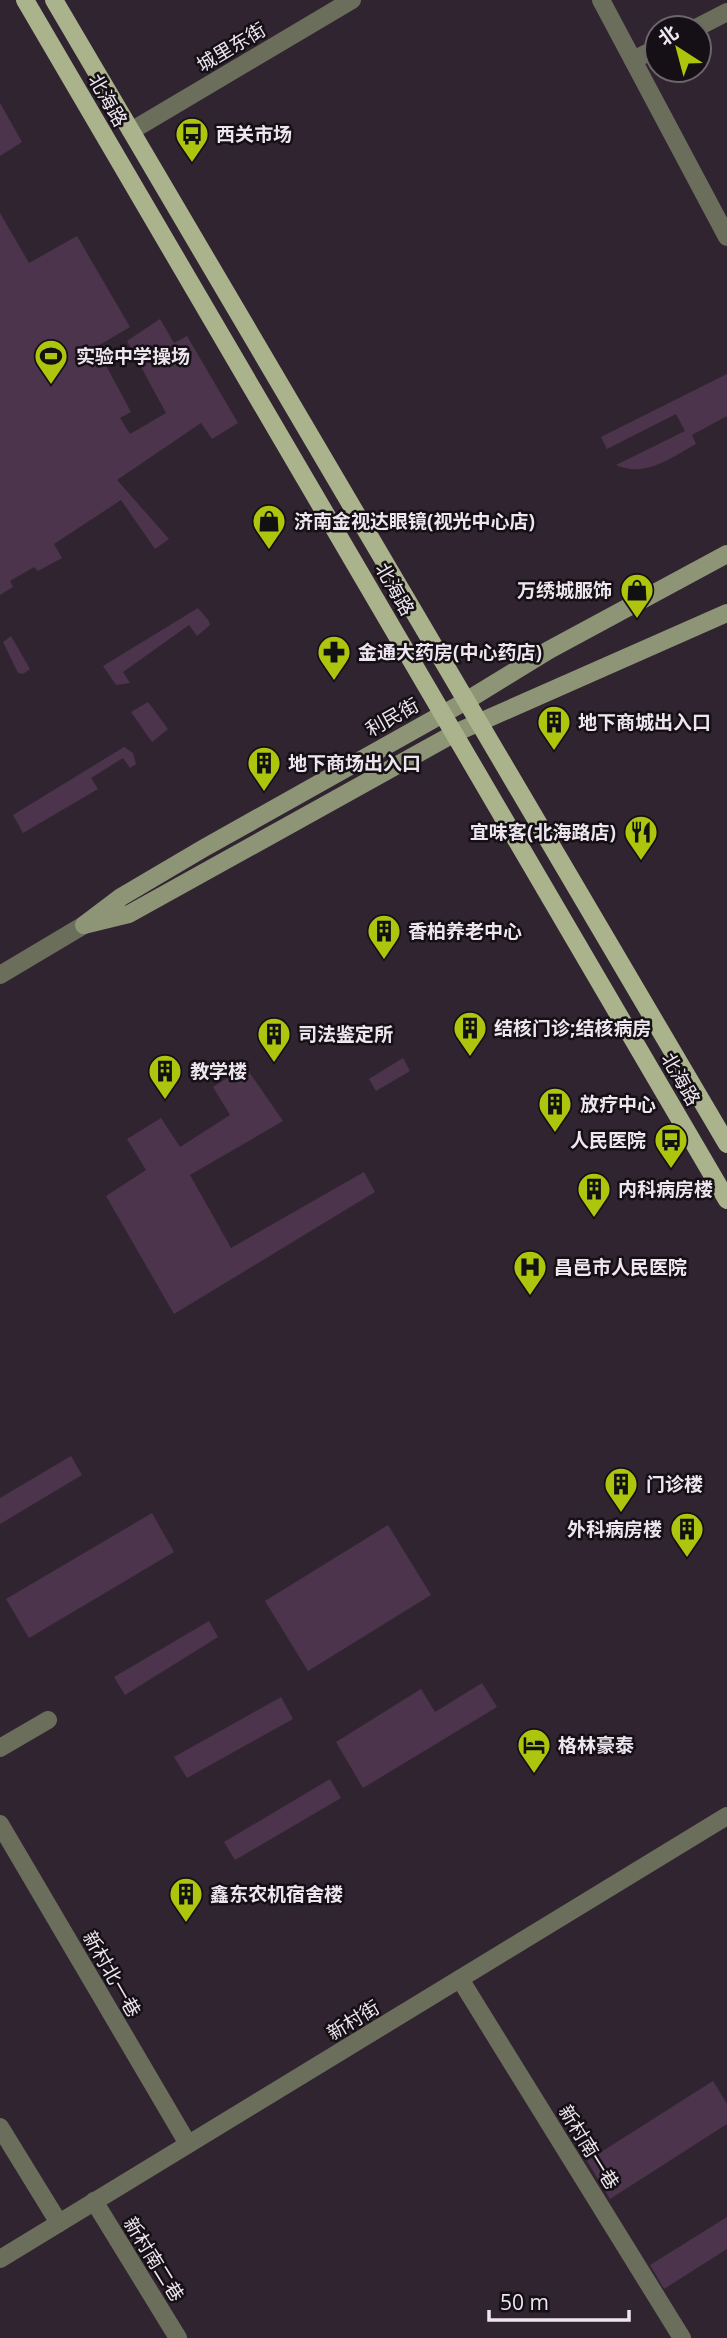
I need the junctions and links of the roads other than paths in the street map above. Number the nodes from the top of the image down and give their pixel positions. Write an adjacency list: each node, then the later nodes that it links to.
1 (25, 0): 12 (main road, 北海路)
2 (54, 0): 7 (main road, 北海路)
3 (352, 0): 7 (street, 城里东街)
4 (601, 0): 6 (street)
5 (643, 55): 6 (street)
6 (633, 60): 8 (street)
7 (131, 131): 11 (main road, 北海路)
8 (727, 237)
9 (727, 554): 11 (main road, 利民街)
10 (727, 613): 13 (main road, 利民街)
11 (466, 701): 12 (main road, 利民街); 13 (main road, 北海路)
12 (443, 713): 14 (main road, 北海路); 15 (main road, 利民街)
13 (480, 722): 14 (main road, 利民街); 17 (main road, 北海路)
14 (455, 733): 15 (main road, 利民街); 18 (main road, 北海路)
15 (83, 925): 16 (street, 利民街)
16 (0, 975)
17 (727, 1144)
18 (727, 1200)
19 (48, 1720): 20 (street)
20 (0, 1748)
21 (727, 1816): 23 (street, 新村街)
22 (0, 1824): 25 (street, 新村北一巷)
23 (460, 1979): 25 (street, 新村街); 30 (street, 新村南一巷)
24 (0, 2127): 27 (street)
25 (188, 2144): 26 (street, 新村街)
26 (94, 2202): 27 (street, 新村街); 29 (street, 新村南二巷)
27 (59, 2223): 28 (street, 新村街)
28 (0, 2259)
29 (178, 2338)
30 (682, 2338)

